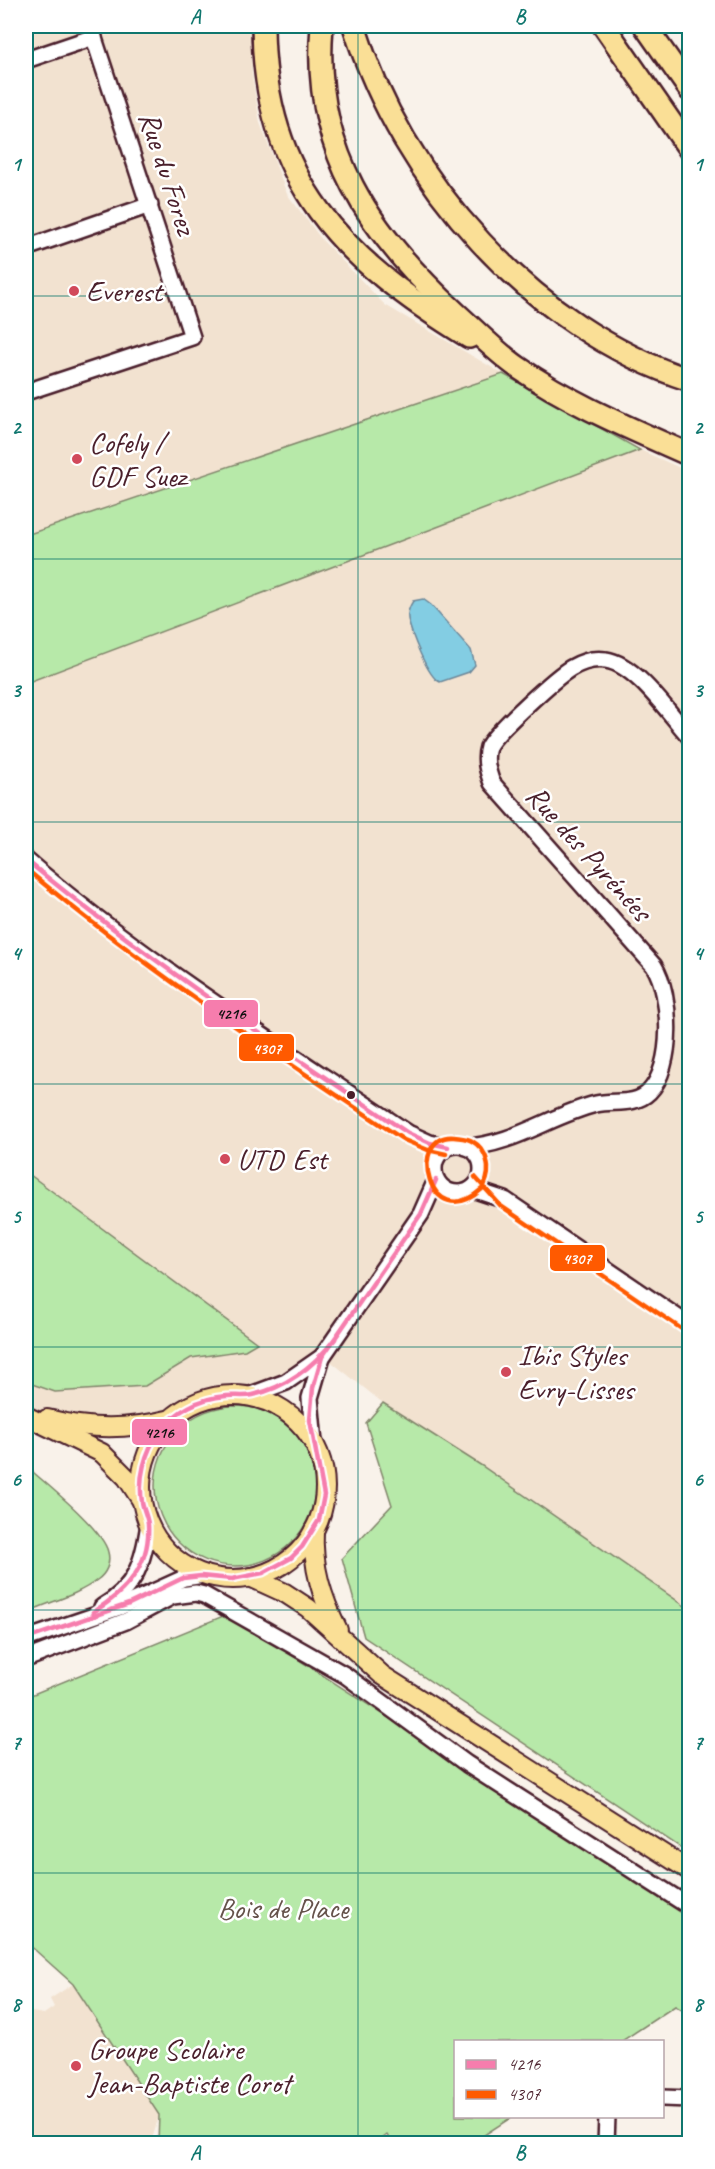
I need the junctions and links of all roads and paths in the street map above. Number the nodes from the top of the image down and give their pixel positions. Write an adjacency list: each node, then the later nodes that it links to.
1 (262, 26): 12 (highway)
2 (322, 26): 12 (highway)
3 (354, 26): 13 (highway)
4 (604, 26): 9 (highway)
5 (645, 26): 8 (highway)
6 (92, 31): 7 (street); 10 (street, Rue du Forez)
7 (26, 60)
8 (690, 90)
9 (690, 150)
10 (150, 205): 11 (street); 14 (street, Rue du Forez)
11 (26, 248)
12 (518, 367): 15 (highway)
13 (690, 380)
14 (26, 392)
15 (690, 455)
16 (690, 737): 19 (street, Rue des Pyrénées)
17 (26, 860): 18 (street)
18 (408, 1132): 20 (street); 22 (street)
19 (499, 1143): 21 (street, Rue des Pyrénées); 23 (street)
20 (448, 1147): 21 (street); 22 (street)
21 (466, 1147): 23 (street)
22 (434, 1165): 24 (street)
23 (482, 1169): 25 (street); 27 (street)
24 (436, 1180): 26 (street); 28 (street)
25 (472, 1189): 26 (street); 27 (street)
26 (456, 1193): 28 (street)
27 (505, 1200): 29 (street)
28 (421, 1214): 30 (street)
29 (690, 1326)
30 (322, 1357): 31 (street); 34 (street)
31 (248, 1396): 33 (main road); 34 (main road)
32 (26, 1415): 33 (main road); 35 (main road)
33 (172, 1419): 35 (main road)
34 (314, 1443): 37 (main road)
35 (142, 1503): 36 (main road)
36 (148, 1523): 38 (main road); 40 (street)
37 (314, 1530): 39 (main road); 42 (main road)
38 (204, 1575): 39 (main road); 40 (street)
39 (250, 1577): 42 (main road)
40 (81, 1619): 41 (street)
41 (26, 1639)
42 (346, 1645): 44 (main road)
43 (26, 1659): 45 (street)
44 (690, 1871)
45 (690, 1907)
46 (664, 2098): 47 (street)
47 (690, 2099)
48 (607, 2118): 49 (street)
49 (606, 2144)

